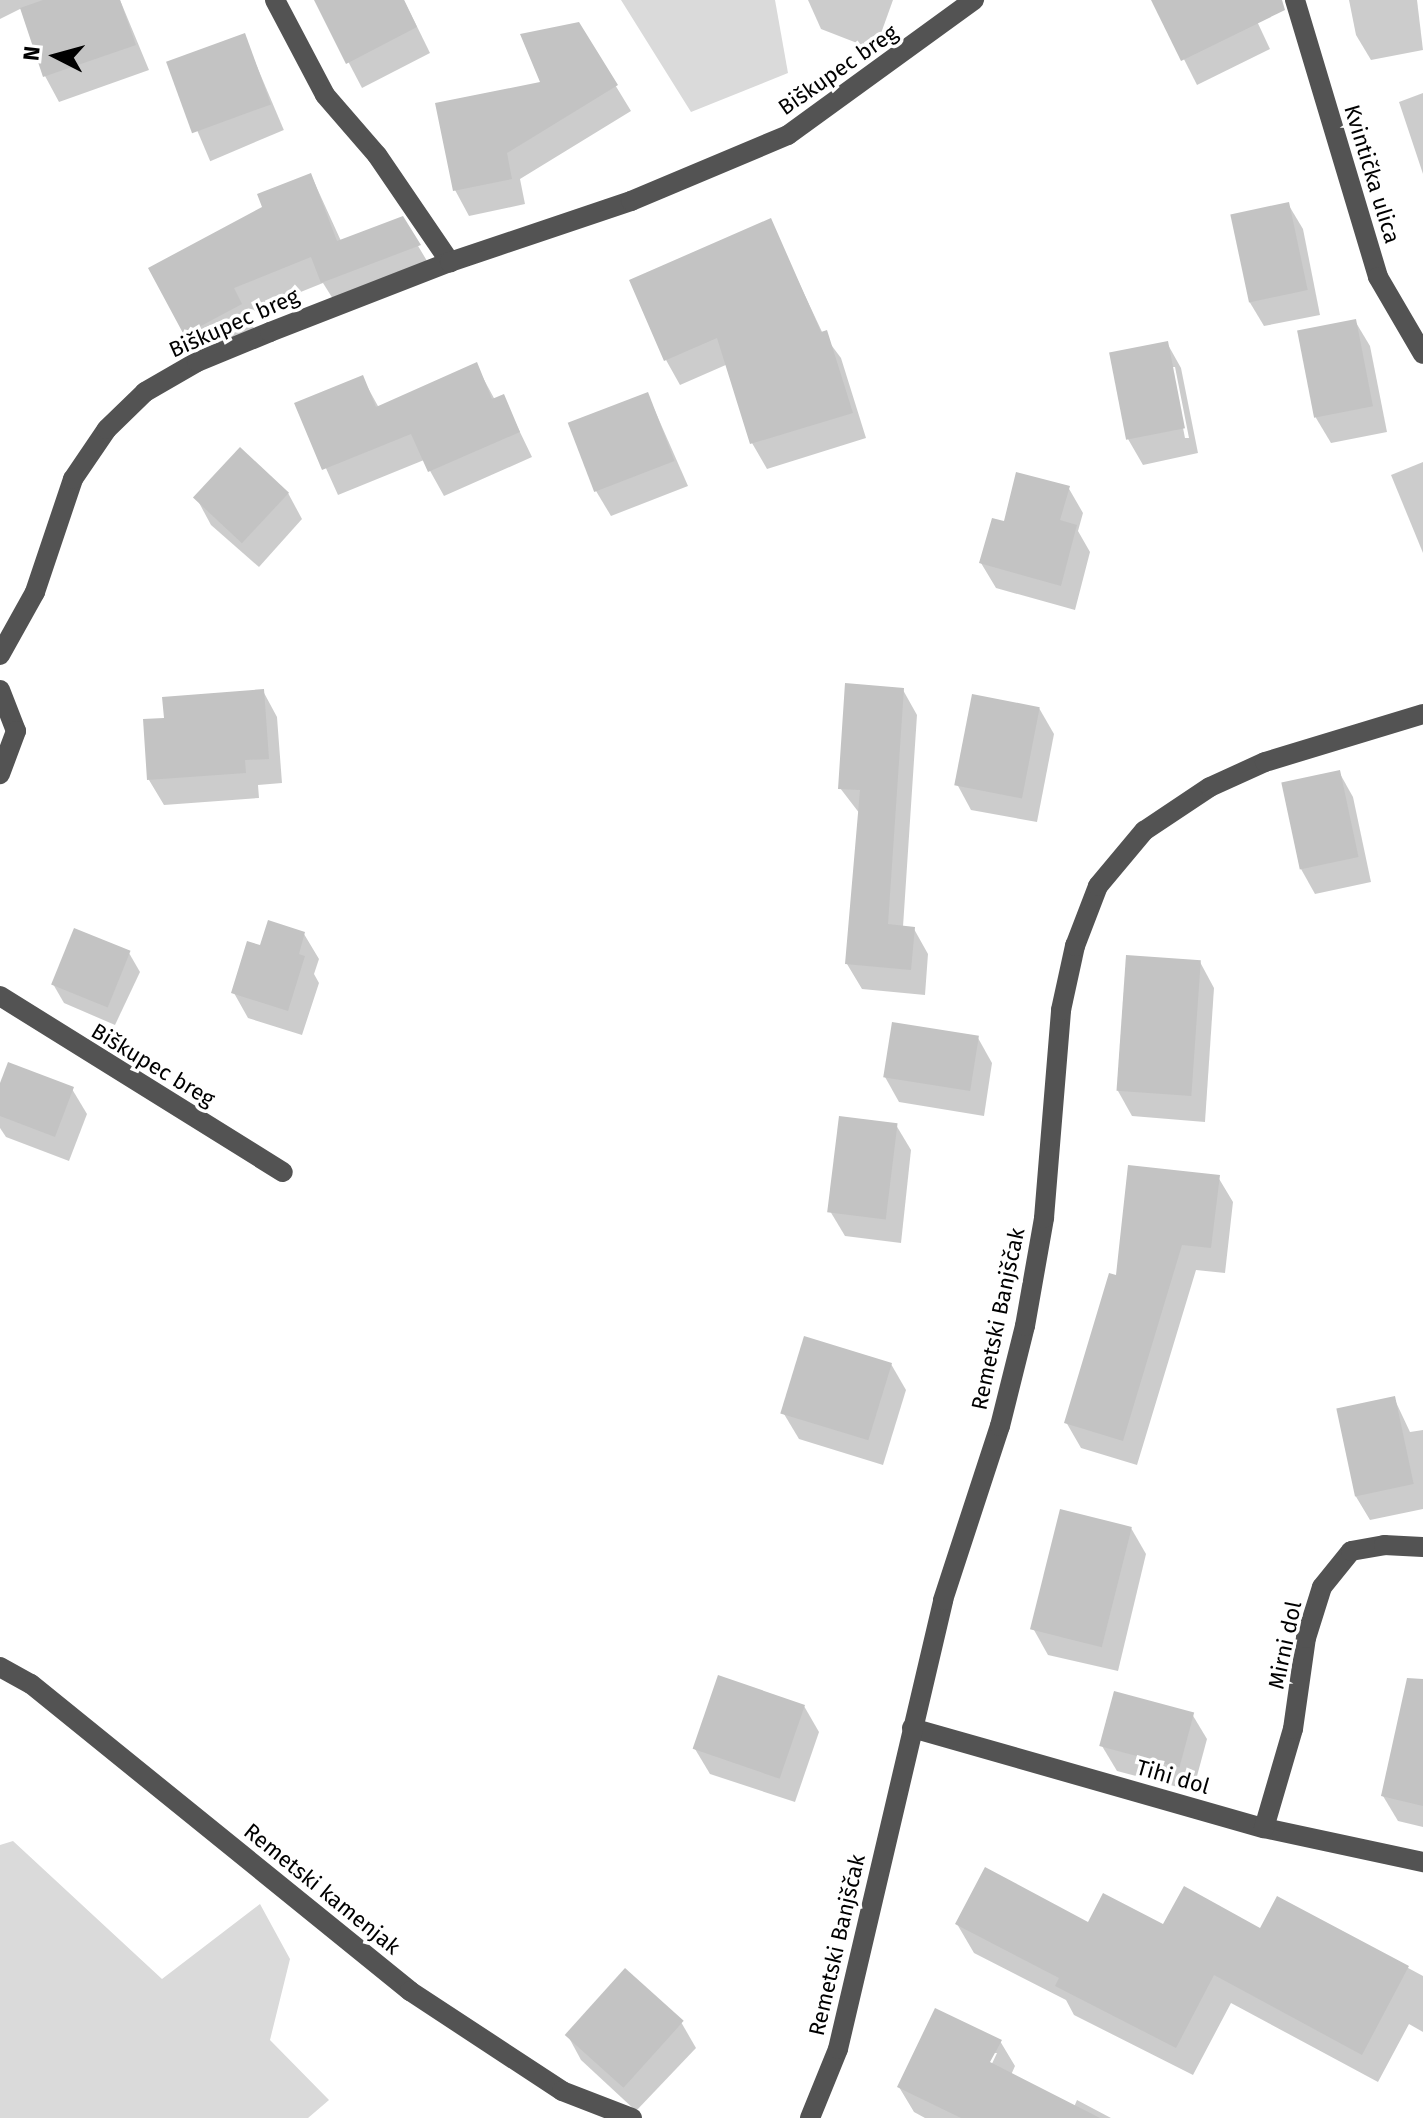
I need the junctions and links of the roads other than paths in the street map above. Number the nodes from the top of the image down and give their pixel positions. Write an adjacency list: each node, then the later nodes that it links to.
1 (275, 0): 4 (street)
2 (974, 0): 4 (street, Biškupec breg)
3 (1295, 0): 5 (street, Kvintička ulica)
4 (450, 262): 6 (street, Biškupec breg)
5 (1423, 354)
6 (0, 655)
7 (0, 690): 9 (street)
8 (1423, 714): 14 (street, Remetski Banjščak)
9 (0, 774)
10 (0, 996): 11 (street, Biškupec breg)
11 (283, 1172)
12 (1423, 1547): 15 (street, Mirni dol)
13 (0, 1667): 17 (street, Remetski kamenjak)
14 (912, 1728): 15 (street, Tihi dol); 18 (street, Remetski Banjščak)
15 (1264, 1828): 16 (street, Tihi dol)
16 (1423, 1862)
17 (632, 2118)
18 (810, 2118)

